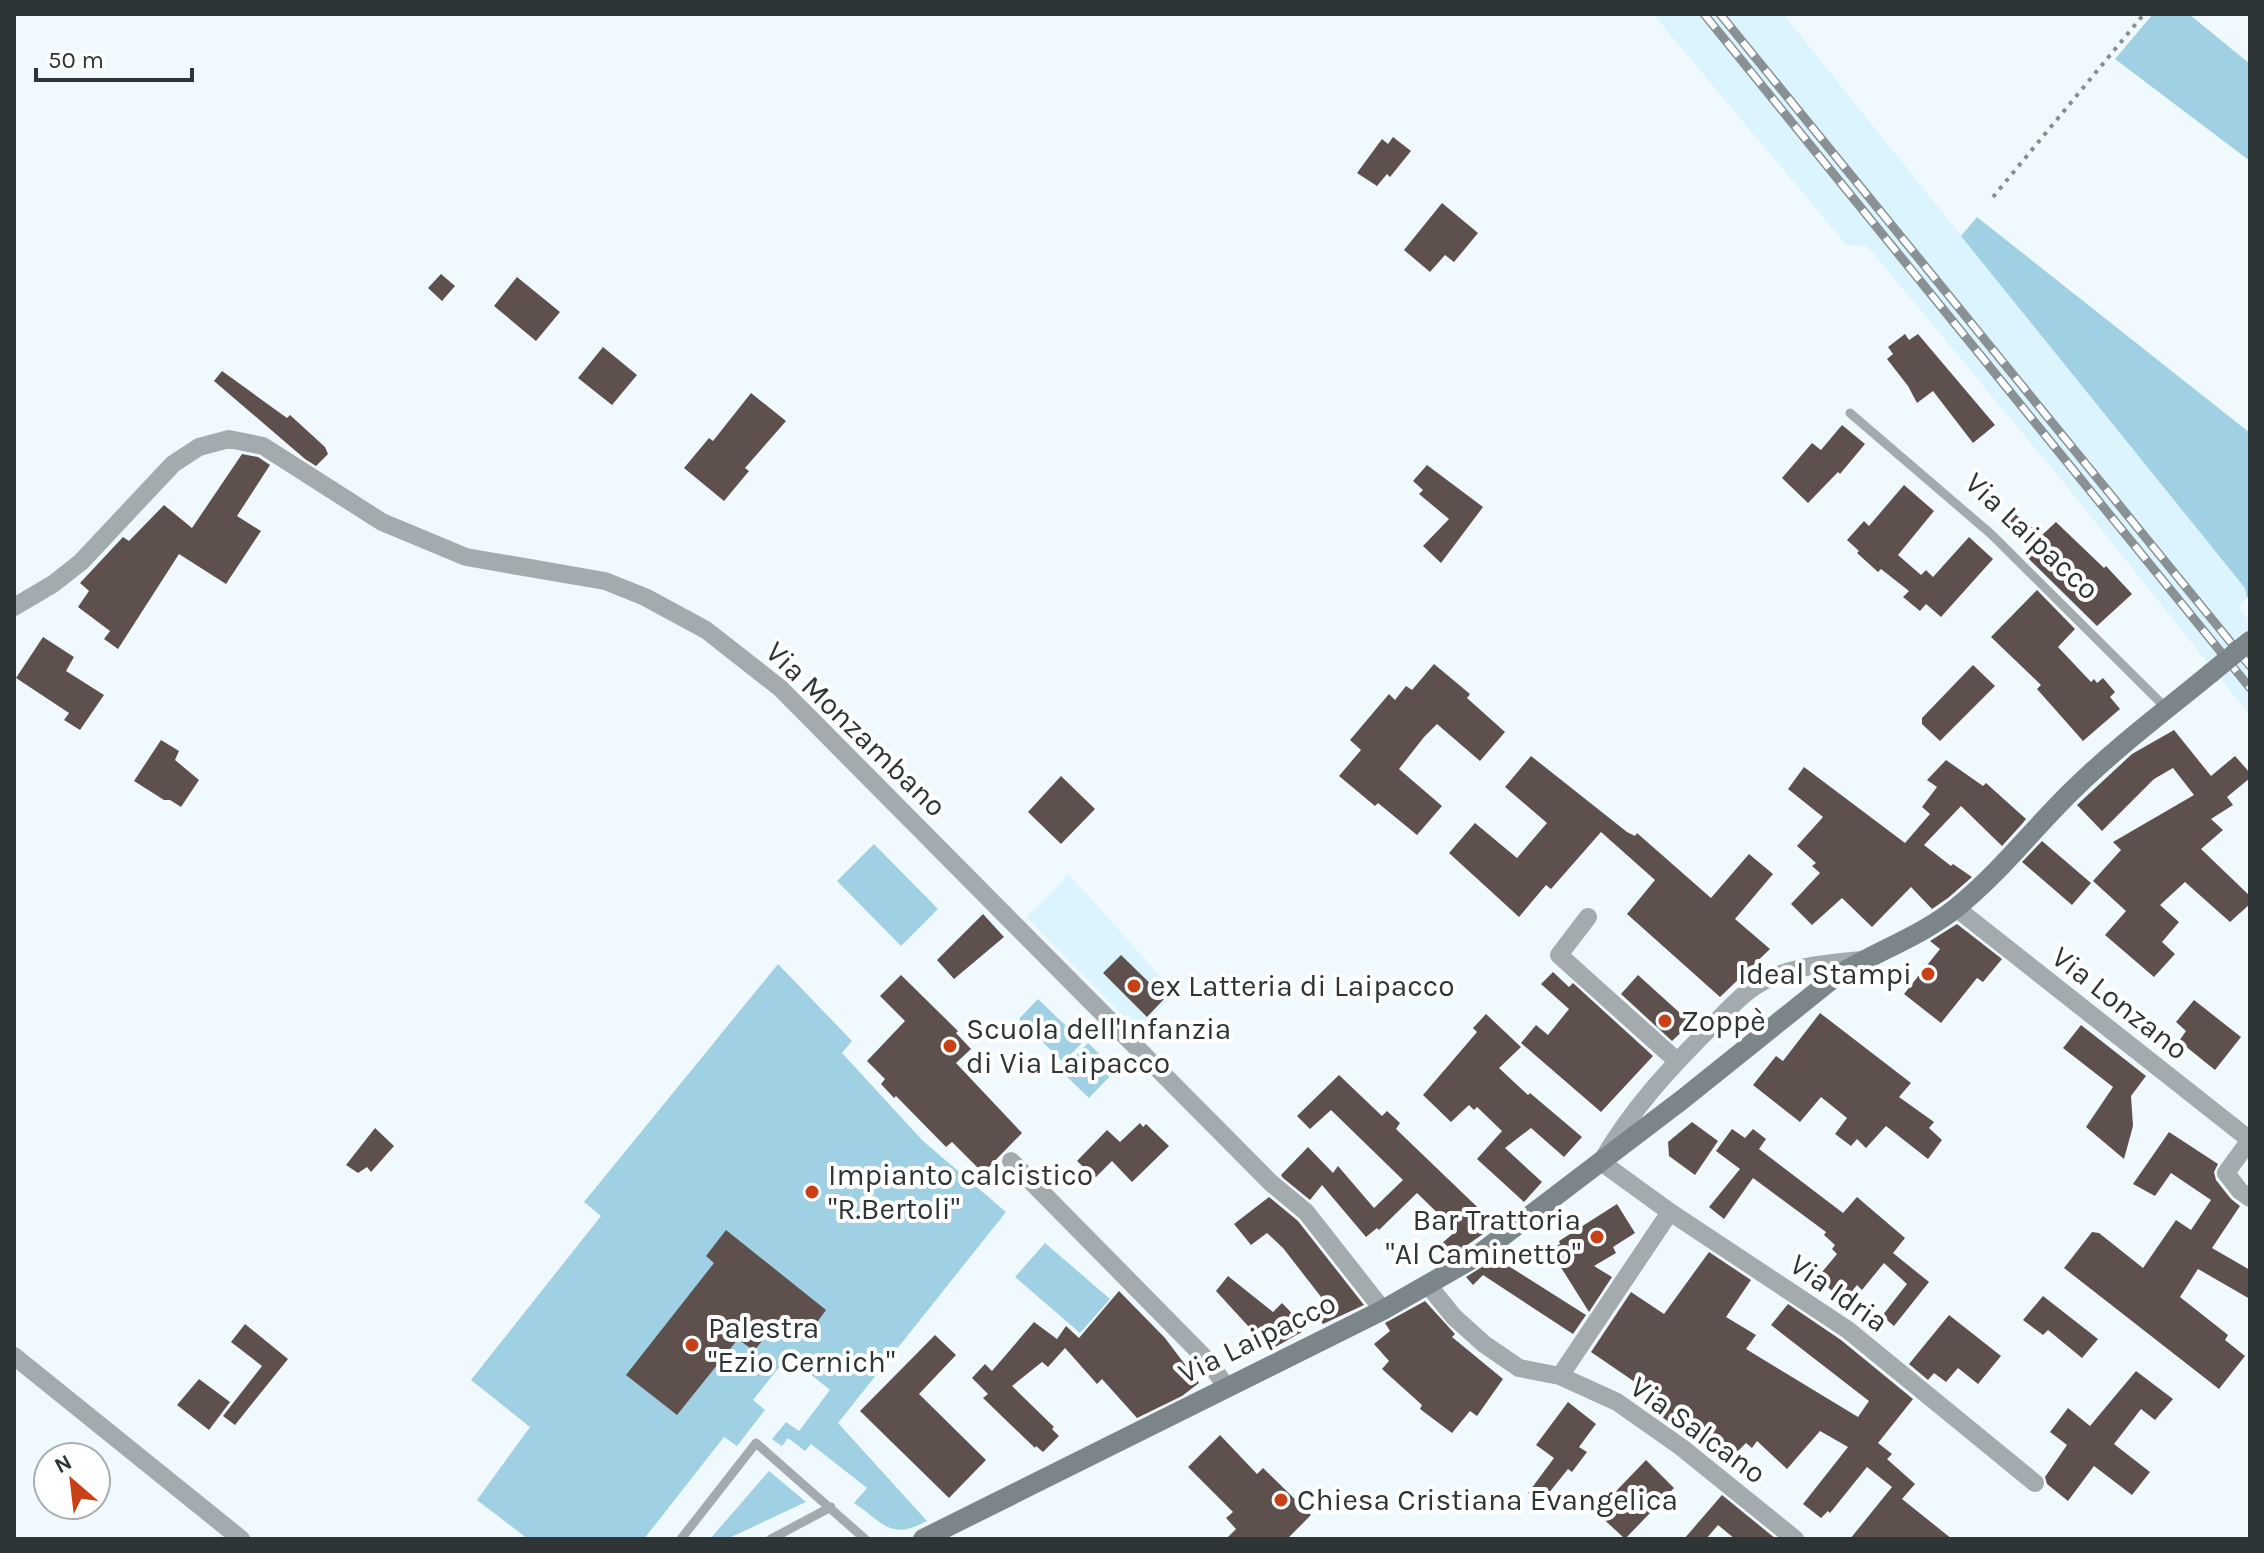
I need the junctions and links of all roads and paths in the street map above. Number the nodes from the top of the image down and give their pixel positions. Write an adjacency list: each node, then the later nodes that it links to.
1 (2144, 14): 2 (path)
2 (1993, 197)
3 (1850, 413): 6 (lane, Via Laipacco)
4 (14, 607): 17 (street, Via Monzambano)
5 (2250, 641): 6 (street, Via Laipacco, bridge)
6 (2167, 709): 7 (street, Via Laipacco)
7 (1956, 908): 9 (street, Via Laipacco); 11 (street, Via Lonzano)
8 (1588, 917): 10 (street)
9 (1862, 960): 10 (street, Via Laipacco); 13 (street, Via Laipacco)
10 (1677, 1061): 13 (street, Via Laipacco)
11 (2250, 1140): 14 (street, Via Lonzano)
12 (1011, 1161): 20 (street)
13 (1601, 1162): 15 (street, Via Idria); 16 (street, Via Laipacco)
14 (2250, 1198)
15 (1670, 1212): 19 (street); 21 (street, Via Idria)
16 (1428, 1285): 17 (street, Via Laipacco); 19 (street, Via Salcano)
17 (1383, 1310): 20 (street, Via Laipacco)
18 (14, 1356): 23 (street)
19 (1560, 1376): 28 (street, Via Salcano)
20 (1226, 1386): 27 (street, Via Laipacco)
21 (2035, 1483)
22 (831, 1507): 24 (lane); 25 (lane); 26 (lane)
23 (241, 1539)
24 (681, 1539)
25 (771, 1539)
26 (865, 1539)
27 (923, 1539)
28 (1795, 1539)

